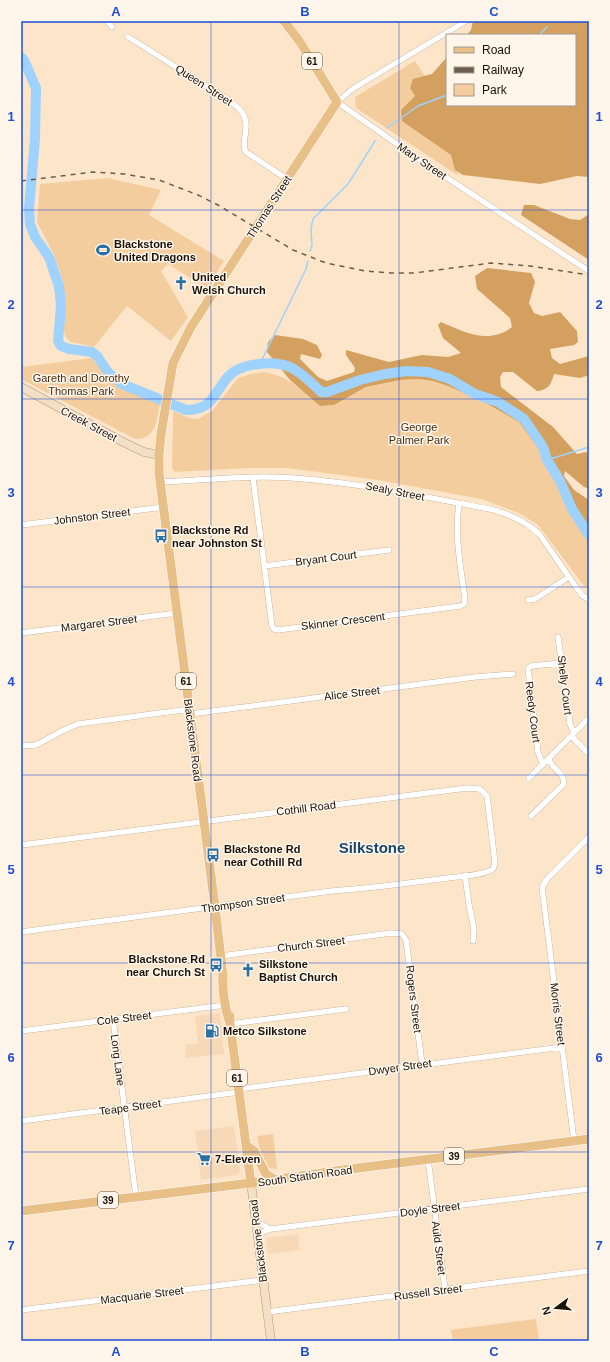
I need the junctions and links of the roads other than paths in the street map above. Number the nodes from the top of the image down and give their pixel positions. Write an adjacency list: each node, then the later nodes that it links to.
1 (107, 21): 4 (street)
2 (284, 21): 6 (main road, Mary Street / 61)
3 (466, 21): 6 (street, Thomas Street)
4 (112, 26)
5 (128, 37): 7 (street, Queen Street)
6 (337, 102): 7 (main road, Thomas Street / 61); 8 (street, Mary Street)
7 (287, 179): 10 (main road, Thomas Street / 61)
8 (589, 271)
9 (21, 387): 10 (main road, Creek Street)
10 (159, 455): 12 (main road, Blackstone Road / 61)
11 (253, 478): 12 (street, Sealy Street); 13 (street, Sealy Street); 17 (street, Skinner Crescent)
12 (160, 482): 14 (main road, Blackstone Road / 61)
13 (459, 504): 17 (street, Skinner Crescent); 18 (street, Sealy Street)
14 (164, 507): 15 (street, Johnston Street); 21 (main road, Blackstone Road / 61)
15 (21, 524)
16 (389, 550): 17 (street, Bryant Court)
17 (264, 566)
18 (569, 577): 19 (street); 20 (street, Sealy Street)
19 (528, 600)
20 (589, 600)
21 (177, 612): 22 (street, Margaret Street); 26 (main road, Blackstone Road / 61)
22 (21, 633)
23 (558, 637): 24 (street, Shelly Court)
24 (562, 663): 28 (street, Shelly Court); 32 (street, Reedy Court)
25 (513, 674): 26 (street, Alice Street)
26 (190, 712): 29 (street, Alice Street); 35 (main road, Blackstone Road / 61)
27 (589, 718): 28 (street)
28 (573, 734): 30 (street); 31 (street)
29 (21, 746)
30 (589, 754)
31 (549, 758): 32 (street); 34 (street)
32 (543, 765): 33 (street)
33 (529, 778)
34 (531, 816)
35 (204, 821): 37 (street, Cothill Road); 38 (street, Cothill Road); 39 (main road, Blackstone Road / 61)
36 (589, 837): 50 (street, Morris Street)
37 (21, 845)
38 (465, 876): 39 (street, Thompson Street); 42 (street)
39 (215, 907): 40 (street, Thompson Street); 43 (main road, Blackstone Road / 61)
40 (21, 932)
41 (402, 934): 43 (street, Church Street); 51 (street, Rogers Street)
42 (473, 941)
43 (221, 956): 44 (main road, Blackstone Road / 61)
44 (224, 976): 45 (main road, Blackstone Road / 61); 48 (main road, Blackstone Road / 61)
45 (226, 1004): 47 (street, Cole Street); 48 (main road, Blackstone Road / 61)
46 (346, 1009): 48 (street)
47 (113, 1019): 49 (street, Cole Street); 53 (street, Long Lane)
48 (230, 1023): 52 (main road, Blackstone Road / 61)
49 (21, 1031)
50 (562, 1047): 51 (street, Dwyer Street); 56 (street, Morris Street)
51 (422, 1064): 52 (street, Dwyer Street)
52 (238, 1090): 53 (street, Teape Street); 57 (main road, Blackstone Road / 61)
53 (124, 1107): 54 (street, Teape Street); 62 (street, Long Lane)
54 (21, 1121)
55 (589, 1139): 56 (main road, South Station Road / 39)
56 (574, 1141): 58 (main road, South Station Road / 39)
57 (247, 1146): 59 (main road); 60 (main road, Blackstone Road / 61)
58 (428, 1159): 59 (main road, South Station Road / 39); 63 (street, Auld Street)
59 (275, 1180): 60 (main road, South Station Road / 39)
60 (251, 1183): 62 (main road, South Station Road / 39); 65 (main road, Blackstone Road)
61 (589, 1189): 63 (street, Doyle Street)
62 (136, 1197): 64 (main road, South Station Road / 39)
63 (434, 1208): 66 (street, Doyle Street); 70 (street, Auld Street)
64 (21, 1211)
65 (256, 1222): 66 (street); 67 (main road, Blackstone Road)
66 (271, 1229): 67 (street, Doyle Street)
67 (258, 1238): 69 (main road, Blackstone Road)
68 (589, 1271): 70 (street, Russell Street)
69 (263, 1280): 71 (street, Macquarie Street); 72 (main road, Blackstone Road)
70 (445, 1289): 72 (street, Russell Street)
71 (21, 1310)
72 (267, 1312): 73 (main road, Blackstone Road)
73 (271, 1341)

